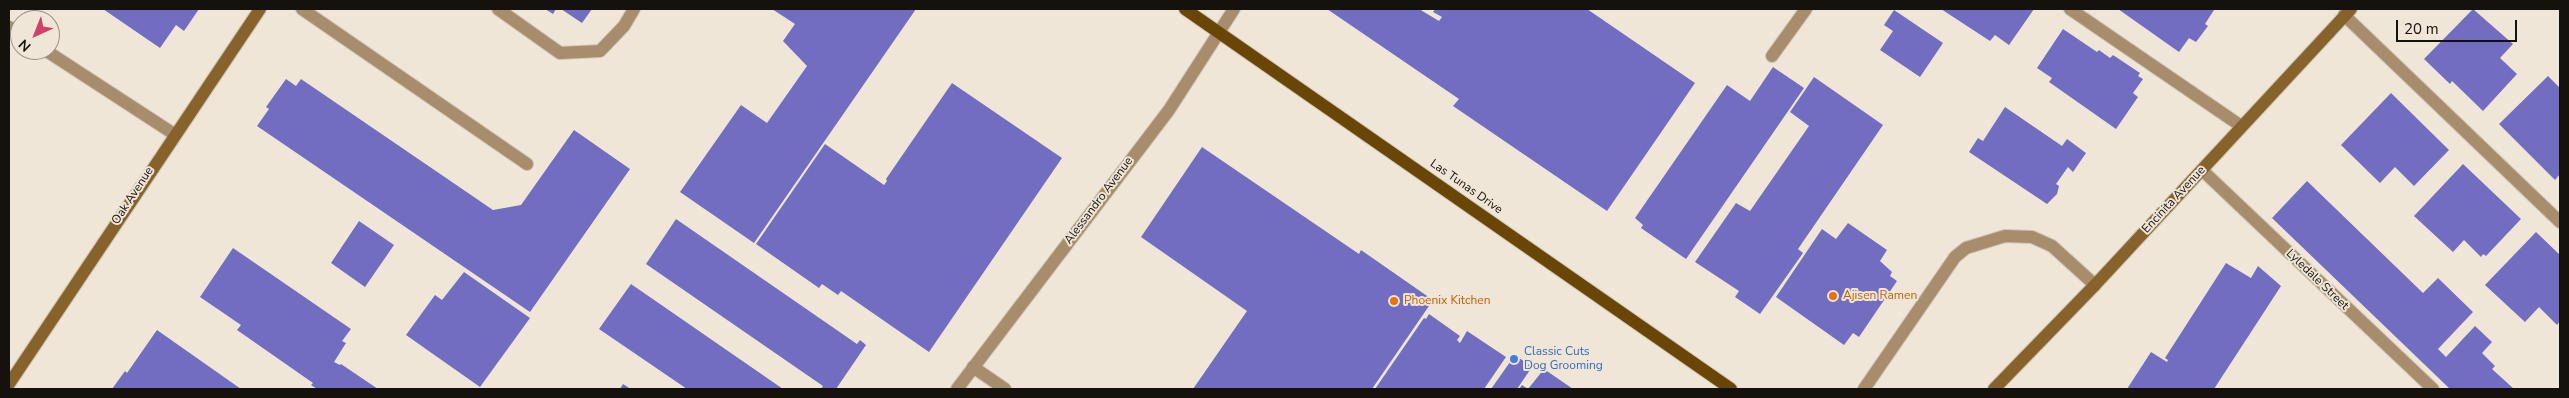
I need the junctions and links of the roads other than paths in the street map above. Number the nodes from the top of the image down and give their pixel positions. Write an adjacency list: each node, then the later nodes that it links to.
1 (260, 9): 14 (street, Oak Avenue)
2 (302, 9): 15 (street)
3 (498, 9): 4 (street)
4 (634, 9)
5 (1185, 9): 10 (main road, Las Tunas Drive)
6 (1234, 9): 10 (street, Alessandro Avenue)
7 (1806, 9): 11 (street)
8 (2070, 9): 13 (street)
9 (2347, 12): 13 (street, Encinita Avenue); 17 (street)
10 (1219, 32): 19 (street, Alessandro Avenue); 23 (main road, Las Tunas Drive)
11 (1772, 56)
12 (59, 60): 14 (street)
13 (2241, 126): 16 (street, Encinita Avenue)
14 (174, 134): 20 (street, Oak Avenue)
15 (527, 164)
16 (2202, 170): 18 (street, Encinita Avenue); 26 (street, Lyledale Street)
17 (2560, 222)
18 (2095, 285): 24 (street); 25 (street, Encinita Avenue)
19 (973, 367): 21 (street, Alessandro Avenue); 22 (street)
20 (9, 384)
21 (957, 389)
22 (1005, 389)
23 (1731, 389)
24 (1864, 389)
25 (1994, 389)
26 (2433, 389)

